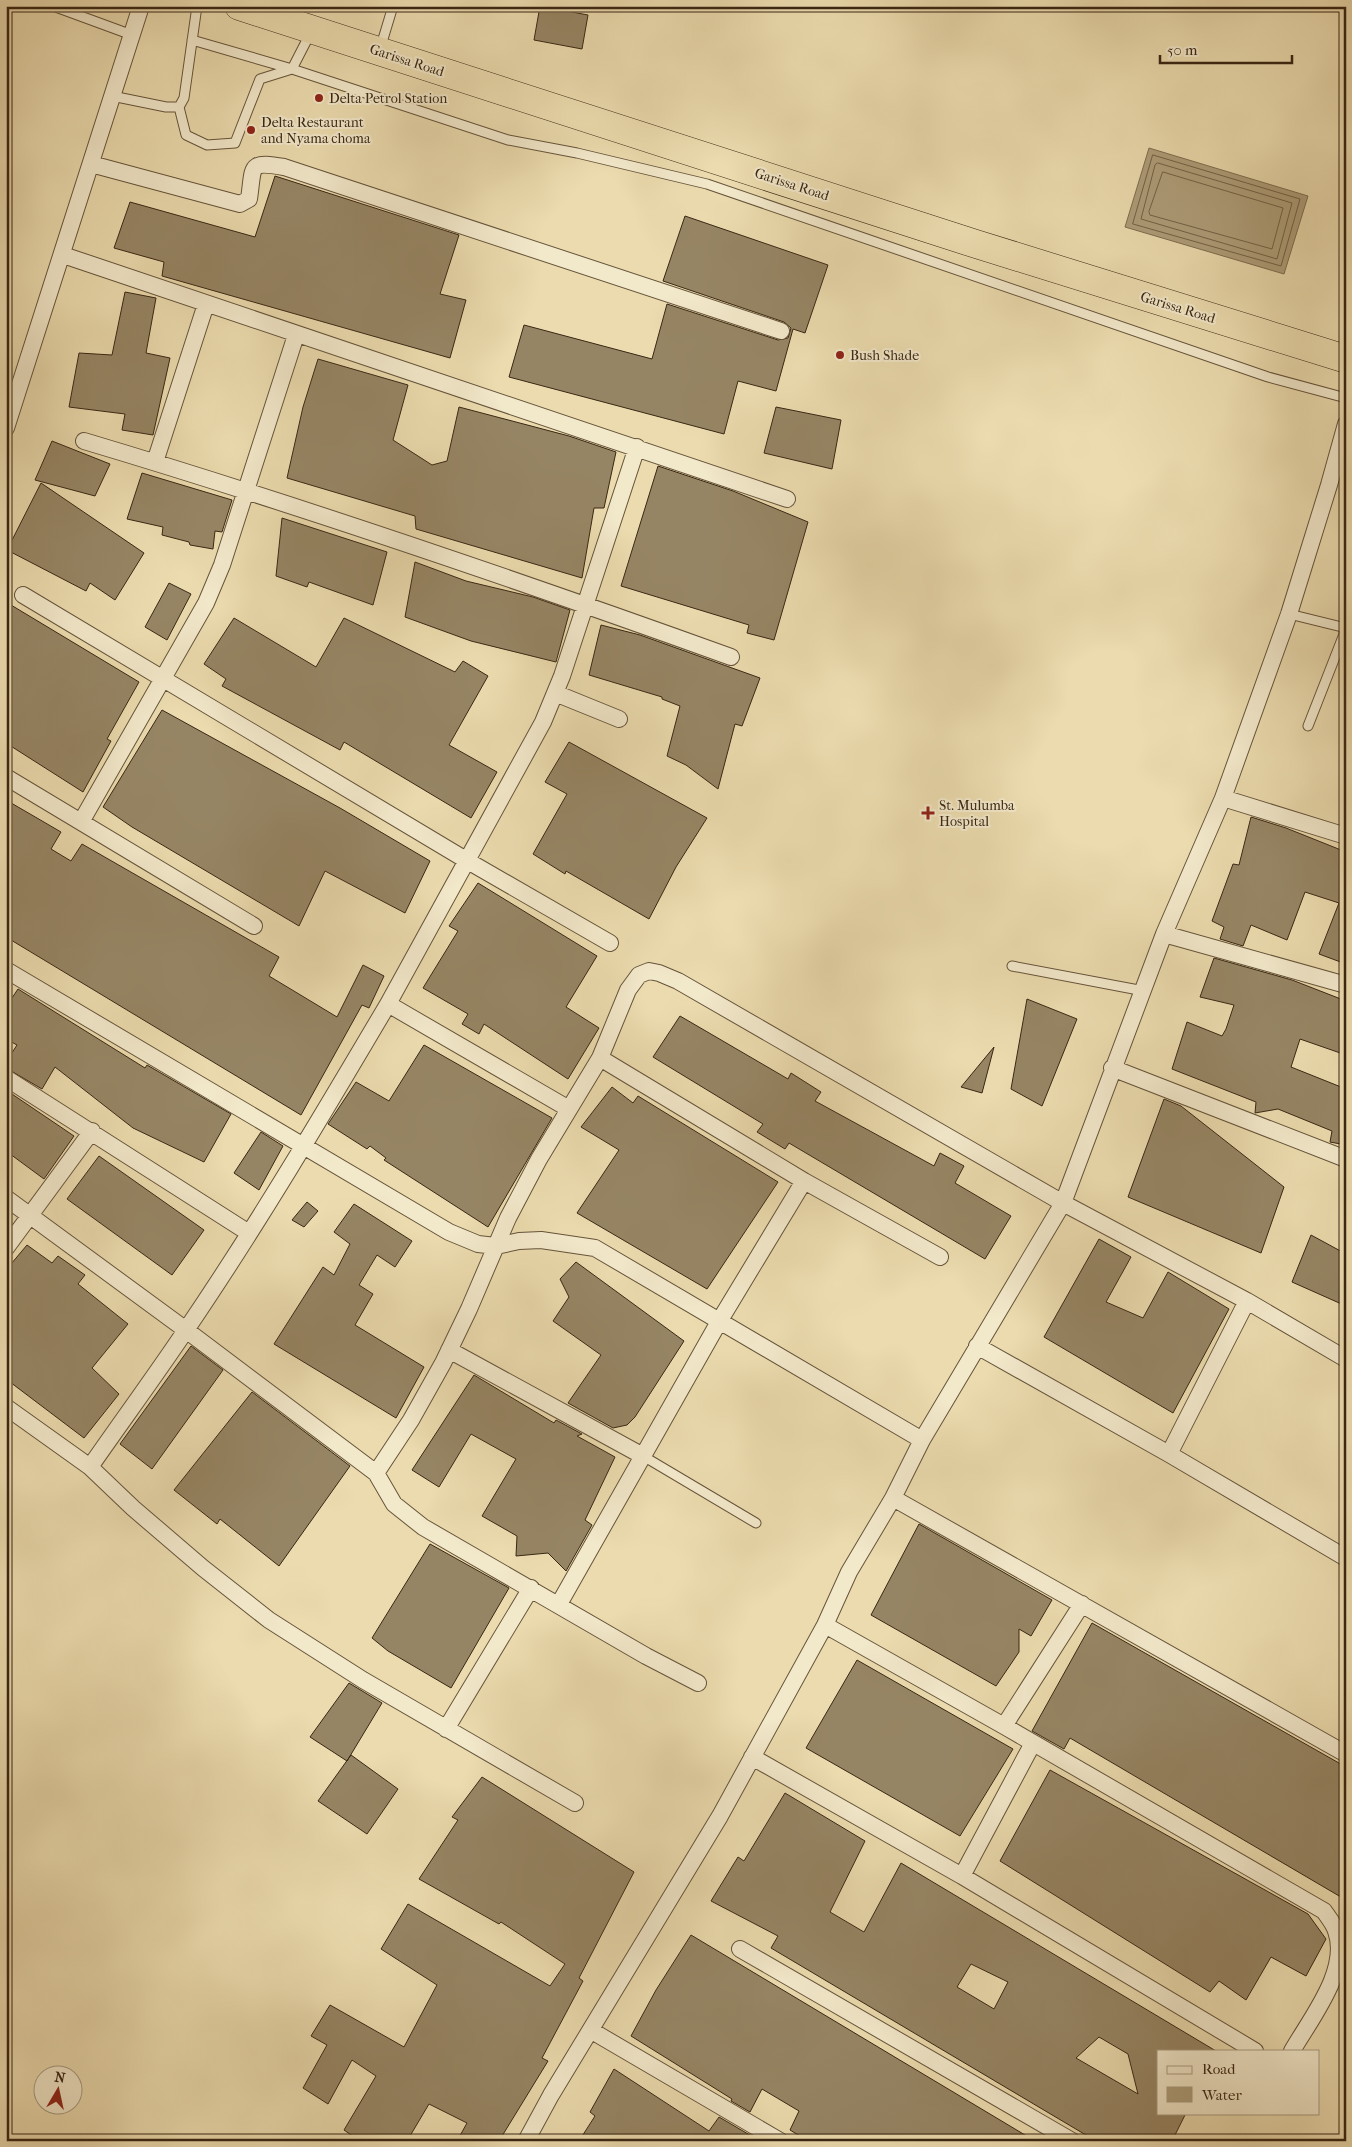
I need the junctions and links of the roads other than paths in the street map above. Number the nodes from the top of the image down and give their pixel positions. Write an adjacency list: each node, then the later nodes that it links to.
1 (53, 6): 7 (lane)
2 (141, 6): 7 (street)
3 (197, 6): 8 (lane)
4 (239, 6): 6 (highway, Garissa Road)
5 (393, 6): 9 (lane)
6 (312, 30): 9 (highway, Garissa Road); 10 (lane)
7 (132, 35): 11 (street)
8 (192, 40): 10 (lane); 12 (lane)
9 (380, 51): 18 (highway, Garissa Road)
10 (292, 69): 12 (lane); 19 (lane)
11 (112, 96): 12 (lane); 13 (street)
12 (179, 107)
13 (91, 164): 14 (street); 16 (street)
14 (63, 255): 15 (street); 21 (street)
15 (206, 304): 17 (street); 24 (street)
16 (781, 331)
17 (296, 335): 23 (street); 25 (street)
18 (1346, 359)
19 (1346, 398)
20 (1346, 424): 29 (street)
21 (6, 428)
22 (84, 441): 24 (street)
23 (637, 447): 26 (street); 28 (street)
24 (155, 462): 25 (street)
25 (245, 491): 28 (street); 32 (street)
26 (787, 499)
27 (23, 595): 32 (street)
28 (586, 605): 31 (street); 33 (street)
29 (1289, 614): 30 (lane); 37 (street)
30 (1346, 628): 35 (lane)
31 (731, 657)
32 (161, 678): 38 (street); 40 (street)
33 (555, 693): 34 (street); 40 (street)
34 (619, 718)
35 (1308, 726)
36 (6, 776): 38 (street)
37 (1223, 798): 39 (street); 42 (street)
38 (81, 822): 41 (street)
39 (1346, 836)
40 (466, 860): 43 (street); 48 (street)
41 (254, 926)
42 (1164, 934): 46 (street); 47 (street)
43 (610, 943)
44 (1012, 966): 47 (lane)
45 (6, 970): 54 (street)
46 (1346, 985)
47 (1144, 991): 50 (street)
48 (388, 1004): 52 (street); 54 (street)
49 (600, 1058): 52 (street); 56 (street); 58 (street)
50 (1112, 1068): 55 (street); 58 (street)
51 (6, 1078): 53 (street)
52 (569, 1108): 61 (street)
53 (92, 1131): 59 (street); 60 (street)
54 (305, 1145): 60 (street); 61 (street)
55 (1346, 1159)
56 (804, 1181): 63 (street); 65 (street)
57 (6, 1198): 59 (street)
58 (1063, 1203): 64 (street); 67 (street)
59 (29, 1214): 62 (street); 66 (street)
60 (249, 1233): 66 (street)
61 (496, 1246): 65 (street); 68 (street)
62 (6, 1248)
63 (940, 1257)
64 (1247, 1301): 69 (street); 72 (street)
65 (720, 1320): 71 (street); 73 (street)
66 (186, 1330): 74 (street); 75 (street)
67 (977, 1346): 71 (street); 72 (street)
68 (449, 1350): 73 (street); 75 (street)
69 (1346, 1359)
70 (6, 1407): 74 (street)
71 (922, 1440): 76 (street)
72 (1169, 1454): 78 (street)
73 (643, 1456): 77 (lane); 80 (street)
74 (90, 1467): 85 (street)
75 (376, 1473): 79 (street)
76 (892, 1498): 81 (street); 82 (street)
77 (756, 1523)
78 (1346, 1558)
79 (531, 1588): 80 (street); 85 (street)
80 (560, 1604): 83 (street)
81 (1082, 1604): 84 (street); 87 (street)
82 (825, 1625): 84 (street); 88 (street)
83 (698, 1683)
84 (1004, 1726): 86 (street)
85 (446, 1729): 89 (street)
86 (1033, 1743): 90 (street); 92 (street)
87 (1346, 1754)
88 (752, 1757): 90 (street); 93 (street)
89 (575, 1803)
90 (962, 1876): 94 (street)
91 (740, 1949): 98 (street)
92 (1342, 1968): 95 (street)
93 (592, 2030): 96 (street); 97 (street)
94 (1253, 2050)
95 (1293, 2050)
96 (526, 2141)
97 (780, 2141)
98 (1072, 2141)

